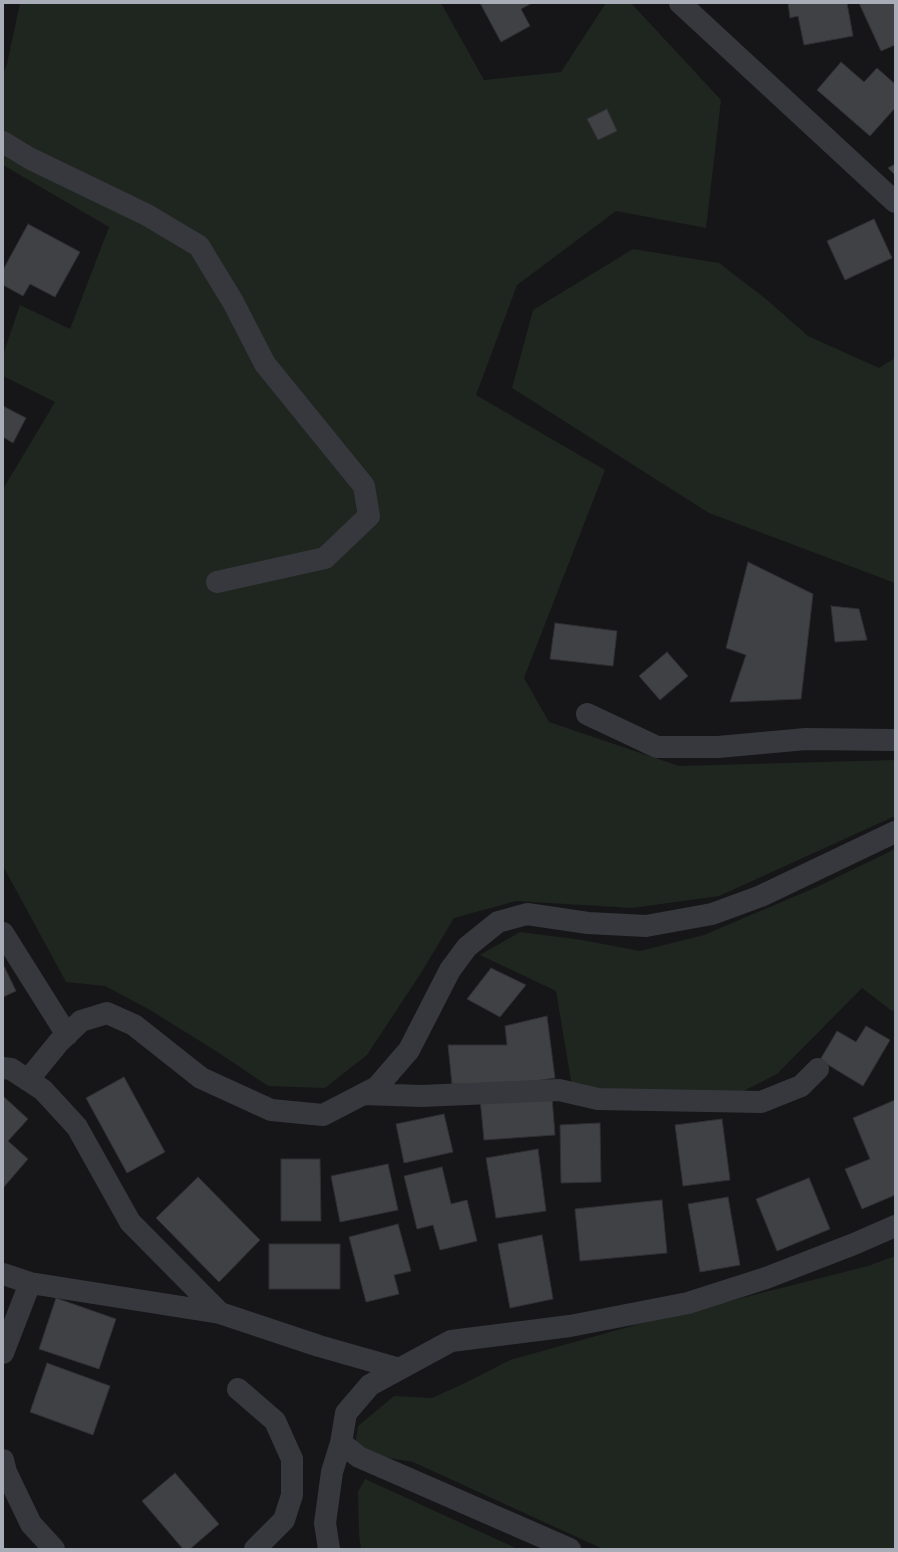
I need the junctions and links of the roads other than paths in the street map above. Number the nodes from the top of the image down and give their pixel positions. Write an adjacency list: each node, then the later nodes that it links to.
1 (680, 3): 3 (street)
2 (3, 142): 4 (street)
3 (895, 202)
4 (217, 582)
5 (587, 714): 6 (street)
6 (895, 740)
7 (895, 832): 13 (street)
8 (3, 933): 9 (street)
9 (67, 1035): 12 (street); 13 (street)
10 (3, 1068): 12 (street)
11 (818, 1069): 13 (street)
12 (28, 1080): 17 (street)
13 (363, 1094)
14 (895, 1226): 19 (street)
15 (3, 1274): 16 (street)
16 (30, 1283): 17 (street); 18 (street)
17 (220, 1313): 19 (street)
18 (3, 1353)
19 (400, 1369): 21 (street)
20 (238, 1389): 24 (street)
21 (341, 1443): 25 (street); 26 (street)
22 (3, 1460): 23 (street)
23 (54, 1549)
24 (255, 1549)
25 (329, 1549)
26 (570, 1549)

